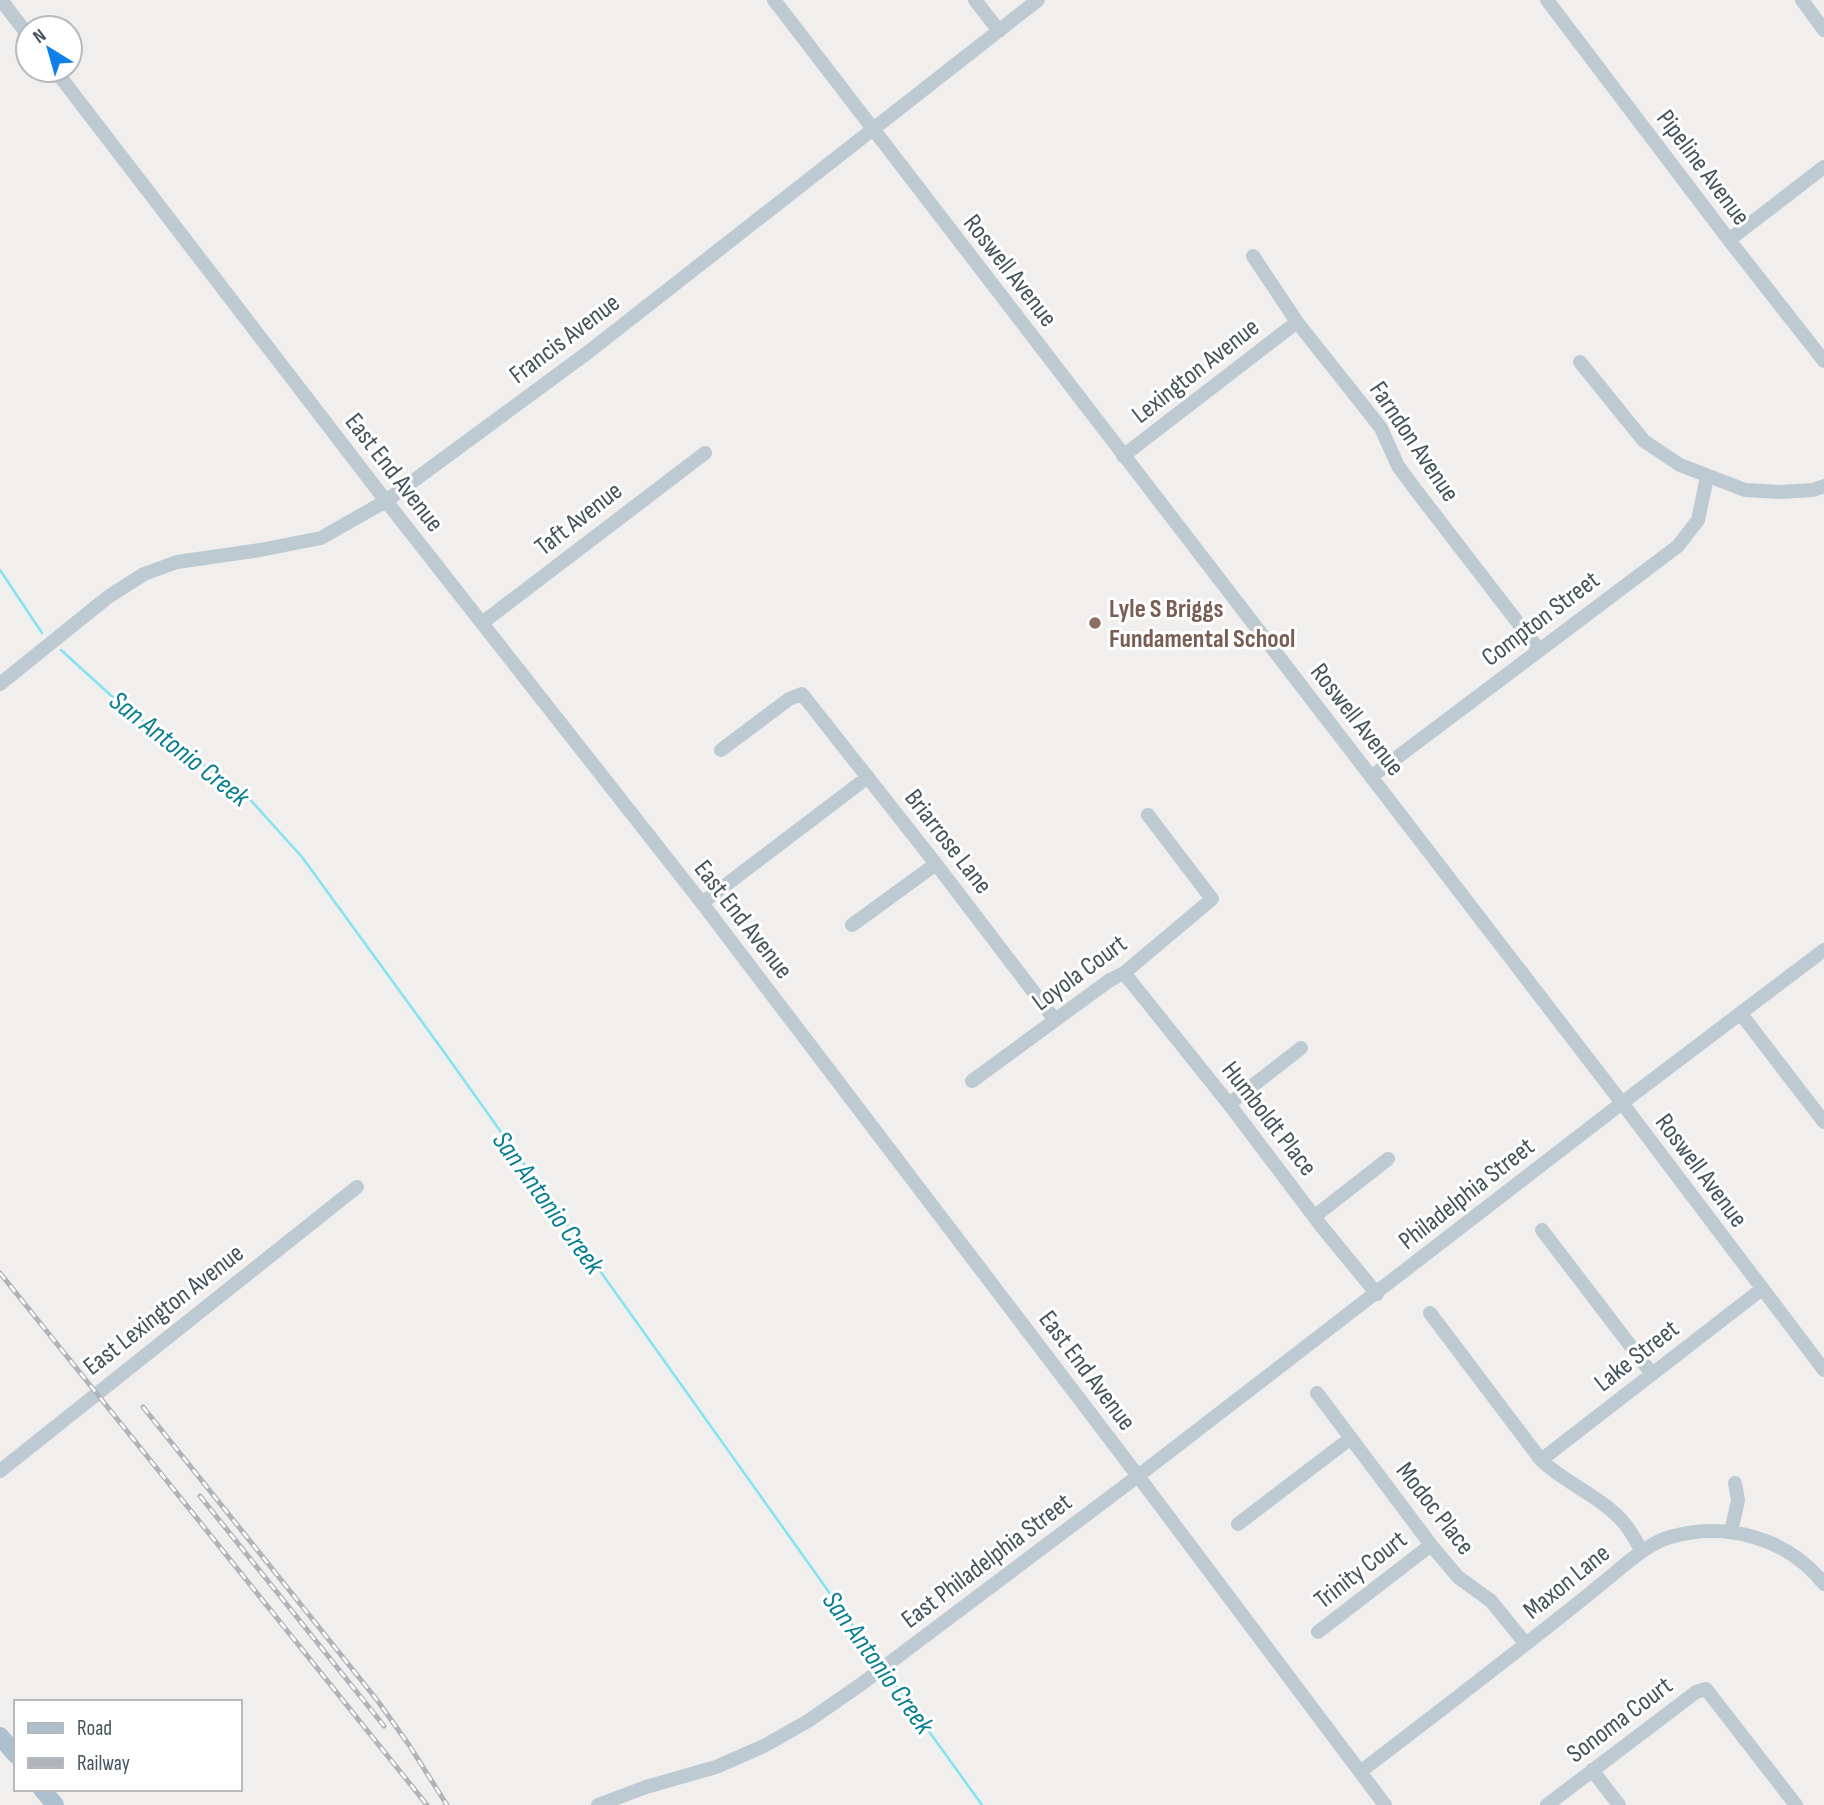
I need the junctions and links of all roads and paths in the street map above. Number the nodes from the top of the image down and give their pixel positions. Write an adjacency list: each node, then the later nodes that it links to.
1 (1, 0): 7 (street)
2 (774, 0): 11 (street, Roswell Avenue)
3 (975, 0): 9 (street)
4 (1038, 0): 9 (street, Francis Avenue)
5 (1547, 0): 13 (street, Pipeline Avenue)
6 (1802, 0): 8 (street)
7 (14, 17)
8 (1824, 30)
9 (999, 31): 11 (street, Francis Avenue)
10 (66, 84): 22 (street, East End Avenue)
11 (872, 130): 19 (street, Roswell Avenue); 22 (street, Francis Avenue)
12 (1824, 167): 13 (street)
13 (1729, 240): 16 (street, Pipeline Avenue)
14 (1253, 256): 15 (street, Farndon Avenue)
15 (1297, 322): 19 (street, Lexington Avenue); 24 (street, Farndon Avenue)
16 (1824, 361)
17 (1580, 362): 20 (street)
18 (705, 453): 23 (street, Taft Avenue)
19 (1123, 456): 28 (street, Roswell Avenue)
20 (1707, 477): 21 (street); 24 (street, Compton Street)
21 (1824, 486)
22 (386, 501): 23 (street, East End Avenue); 25 (street, Francis Avenue)
23 (482, 623): 31 (street, East End Avenue)
24 (1539, 650): 28 (street, Compton Street)
25 (0, 684)
26 (721, 750): 27 (street, Briarrose Lane)
27 (868, 777): 30 (street, Briarrose Lane); 31 (street)
28 (1371, 777): 39 (street, Roswell Avenue)
29 (1148, 815): 34 (street, Loyola Court)
30 (936, 863): 32 (street); 36 (street, Briarrose Lane)
31 (702, 903): 55 (street, East End Avenue)
32 (852, 925)
33 (1824, 950): 35 (street, Philadelphia Street)
34 (1124, 973): 36 (street, Loyola Court); 40 (street, Humboldt Place)
35 (1741, 1014): 39 (street, Philadelphia Street); 41 (street)
36 (1055, 1020): 38 (street, Loyola Court)
37 (1301, 1048): 40 (street)
38 (972, 1082)
39 (1622, 1103): 46 (street, Roswell Avenue); 47 (street, Philadelphia Street)
40 (1229, 1104): 44 (street, Humboldt Place)
41 (1824, 1122)
42 (1388, 1159): 44 (street)
43 (357, 1187): 54 (street, East Lexington Avenue)
44 (1315, 1216): 47 (street, Humboldt Place)
45 (1542, 1230): 50 (street)
46 (1762, 1289): 49 (street, Roswell Avenue); 50 (street, Lake Street)
47 (1377, 1294): 55 (street, Philadelphia Street)
48 (1430, 1313): 53 (street)
49 (1824, 1370)
50 (1652, 1374): 53 (street, Lake Street)
51 (1317, 1392): 52 (street, Modoc Place)
52 (1351, 1438): 57 (street); 59 (street, Modoc Place)
53 (1541, 1460): 60 (street)
54 (0, 1471)
55 (1139, 1476): 67 (street, East End Avenue); 70 (street, East Philadelphia Street)
56 (1735, 1483): 58 (street)
57 (1238, 1524)
58 (1731, 1532): 60 (street, Maxon Lane); 61 (street, Maxon Lane)
59 (1431, 1545): 62 (street, Trinity Court); 63 (street, Modoc Place)
60 (1642, 1551): 63 (street, Maxon Lane)
61 (1824, 1584)
62 (1318, 1632)
63 (1527, 1644): 67 (street, Maxon Lane)
64 (0, 1735): 65 (main road)
65 (14, 1752)
66 (1592, 1770): 72 (street, Sonoma Court); 73 (street); 74 (street, Sonoma Court)
67 (1360, 1772): 71 (street, East End Avenue)
68 (44, 1791): 69 (main road)
69 (55, 1805)
70 (598, 1805)
71 (1385, 1805)
72 (1547, 1805)
73 (1619, 1805)
74 (1796, 1805)

